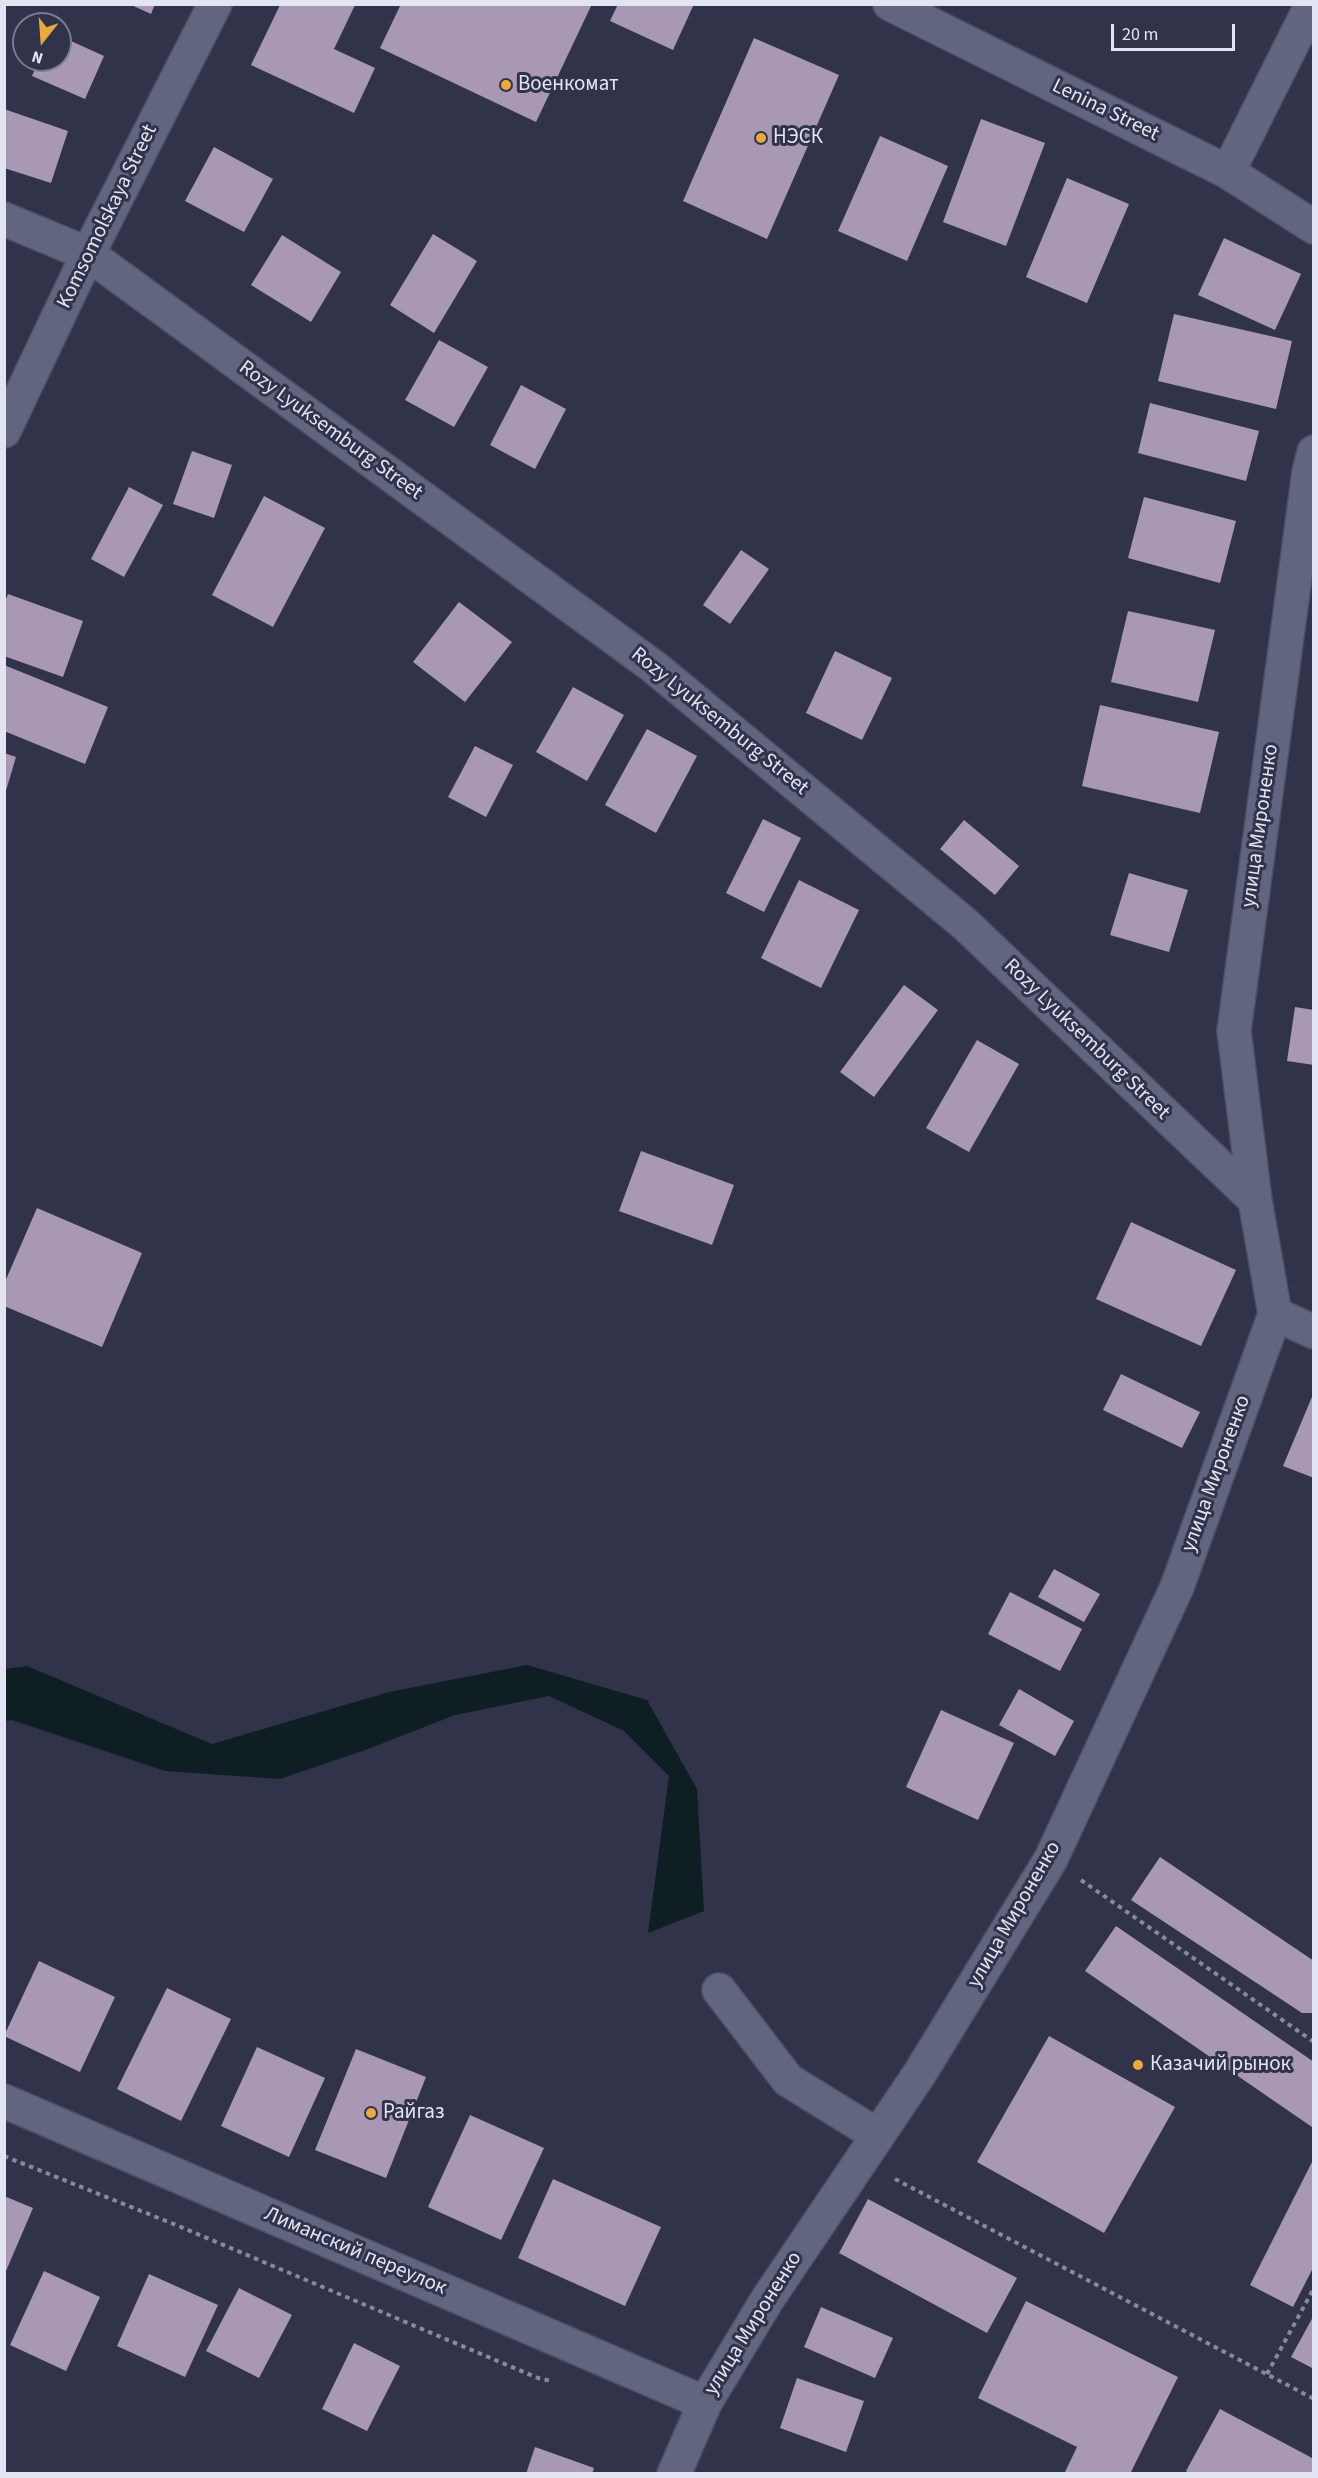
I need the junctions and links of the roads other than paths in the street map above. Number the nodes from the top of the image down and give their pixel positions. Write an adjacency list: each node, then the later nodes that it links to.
1 (215, 4): 7 (street, Komsomolskaya Street)
2 (890, 4): 4 (street, Lenina Street)
3 (1312, 4): 4 (street)
4 (1228, 172): 6 (street, Lenina Street)
5 (4, 219): 7 (street, Rozy Lyuksemburg Street)
6 (1314, 227)
7 (88, 254): 8 (street, Komsomolskaya Street); 10 (street, Rozy Lyuksemburg Street)
8 (4, 430)
9 (1314, 452): 10 (street, улица Мироненко)
10 (1255, 1200): 11 (street)
11 (1275, 1314): 12 (street); 15 (street, улица Мироненко)
12 (1314, 1332)
13 (719, 1990): 15 (street)
14 (4, 2101): 16 (street, Лиманский переулок)
15 (868, 2148): 16 (street, улица Мироненко)
16 (705, 2403): 17 (street, улица Мироненко)
17 (674, 2474)

